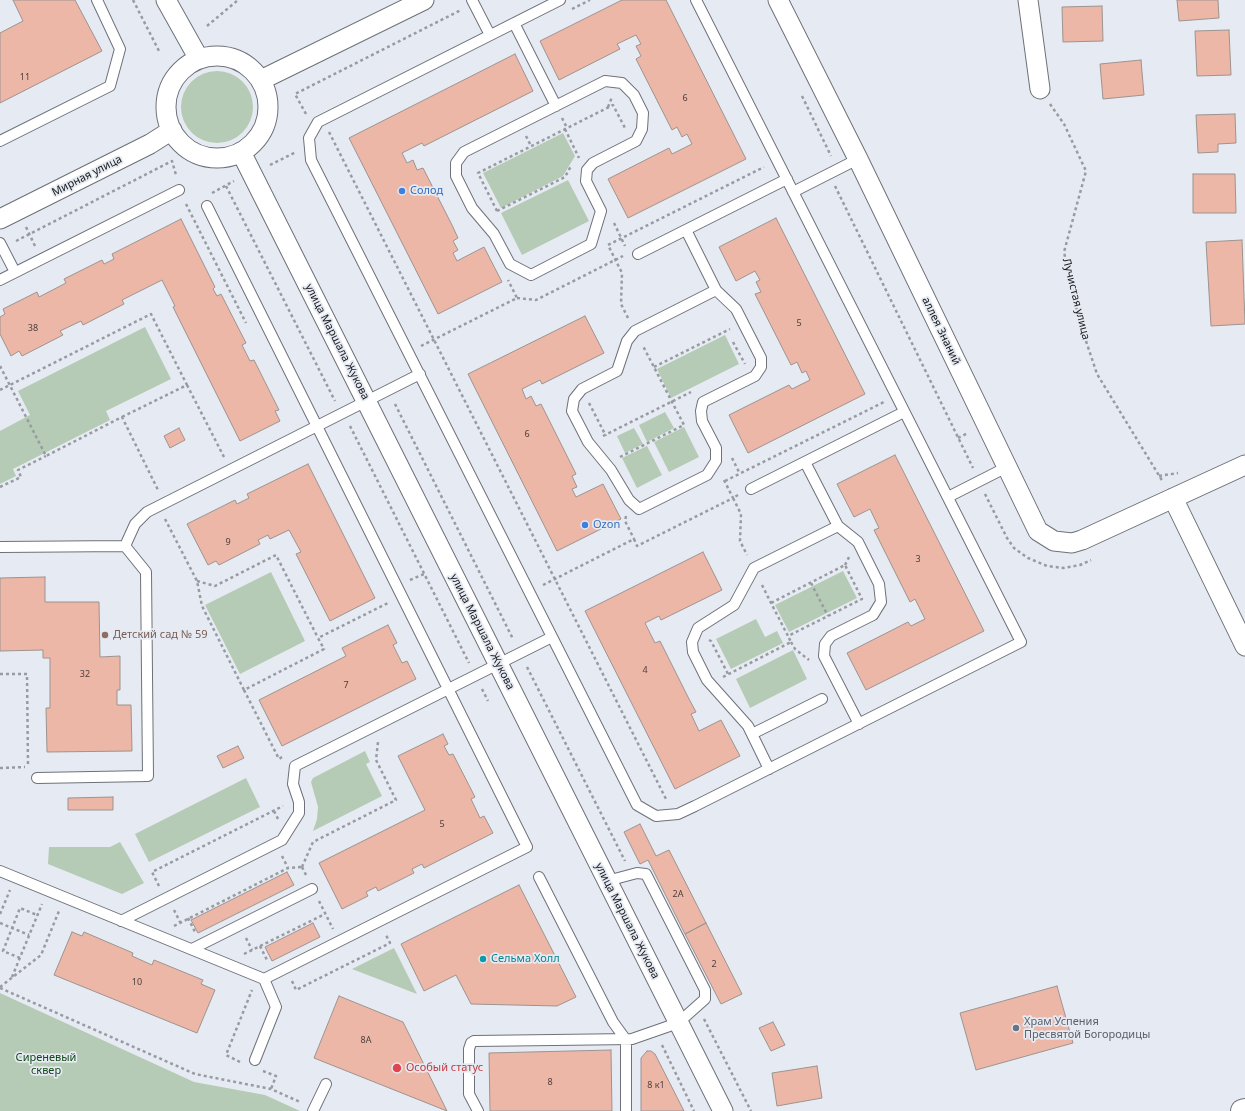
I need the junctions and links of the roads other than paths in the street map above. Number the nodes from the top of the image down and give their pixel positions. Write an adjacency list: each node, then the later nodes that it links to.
1 (97, 0): 16 (lane)
2 (166, 0): 11 (street)
3 (424, 0): 12 (street)
4 (560, 0): 9 (lane)
5 (696, 0): 19 (lane)
6 (778, 0): 18 (street, аллея Знаний)
7 (1028, 0): 13 (street)
8 (473, 2): 10 (lane)
9 (514, 23): 10 (lane); 14 (lane)
10 (490, 35): 30 (lane)
11 (199, 59): 12 (street); 15 (street)
12 (261, 80): 17 (street)
13 (1040, 89)
14 (556, 106): 14 (lane)
15 (172, 130): 17 (street); 23 (street, Мирная улица)
16 (0, 141)
17 (241, 152): 31 (street, улица Маршала Жукова)
18 (858, 160): 21 (lane); 36 (street, аллея Знаний)
19 (787, 179): 21 (lane); 24 (lane)
20 (179, 190): 27 (lane)
21 (793, 192): 32 (lane)
22 (206, 206): 33 (lane)
23 (5, 215)
24 (686, 230): 26 (lane); 29 (lane)
25 (1, 245): 27 (lane)
26 (638, 254)
27 (15, 272): 28 (lane)
28 (0, 280)
29 (716, 290): 29 (lane)
30 (420, 374): 31 (lane); 43 (lane)
31 (366, 401): 33 (lane); 45 (street, улица Маршала Жукова)
32 (904, 412): 34 (lane); 38 (lane)
33 (318, 426): 41 (lane); 46 (lane)
34 (805, 462): 37 (lane); 40 (lane)
35 (1245, 465): 39 (street, аллея Знаний)
36 (1007, 467): 38 (lane); 39 (street, аллея Знаний)
37 (751, 489)
38 (948, 497): 48 (lane)
39 (1173, 498): 44 (street)
40 (838, 526): 48 (lane); 49 (lane)
41 (125, 546): 42 (lane); 51 (lane)
42 (0, 547)
43 (552, 637): 45 (lane); 50 (lane)
44 (1245, 646)
45 (498, 664): 46 (lane); 54 (street, улица Маршала Жукова)
46 (449, 689): 56 (lane); 58 (lane)
47 (822, 699): 49 (lane)
48 (859, 724): 50 (lane)
49 (752, 734): 50 (lane)
50 (770, 769)
51 (37, 778)
52 (0, 871): 56 (lane)
53 (539, 877): 60 (lane)
54 (607, 881): 59 (street, улица Маршала Жукова); 59 (lane)
55 (312, 888): 57 (lane)
56 (121, 921): 57 (lane)
57 (192, 949): 58 (lane)
58 (264, 979): 61 (lane)
59 (678, 1023): 60 (lane); 67 (street, улица Маршала Жукова)
60 (626, 1040): 65 (lane); 66 (lane)
61 (254, 1060)
62 (326, 1084): 63 (lane)
63 (314, 1110)
64 (1245, 1110): 68 (main road)
65 (478, 1111)
66 (626, 1111)
67 (723, 1111)
68 (1242, 1111)

